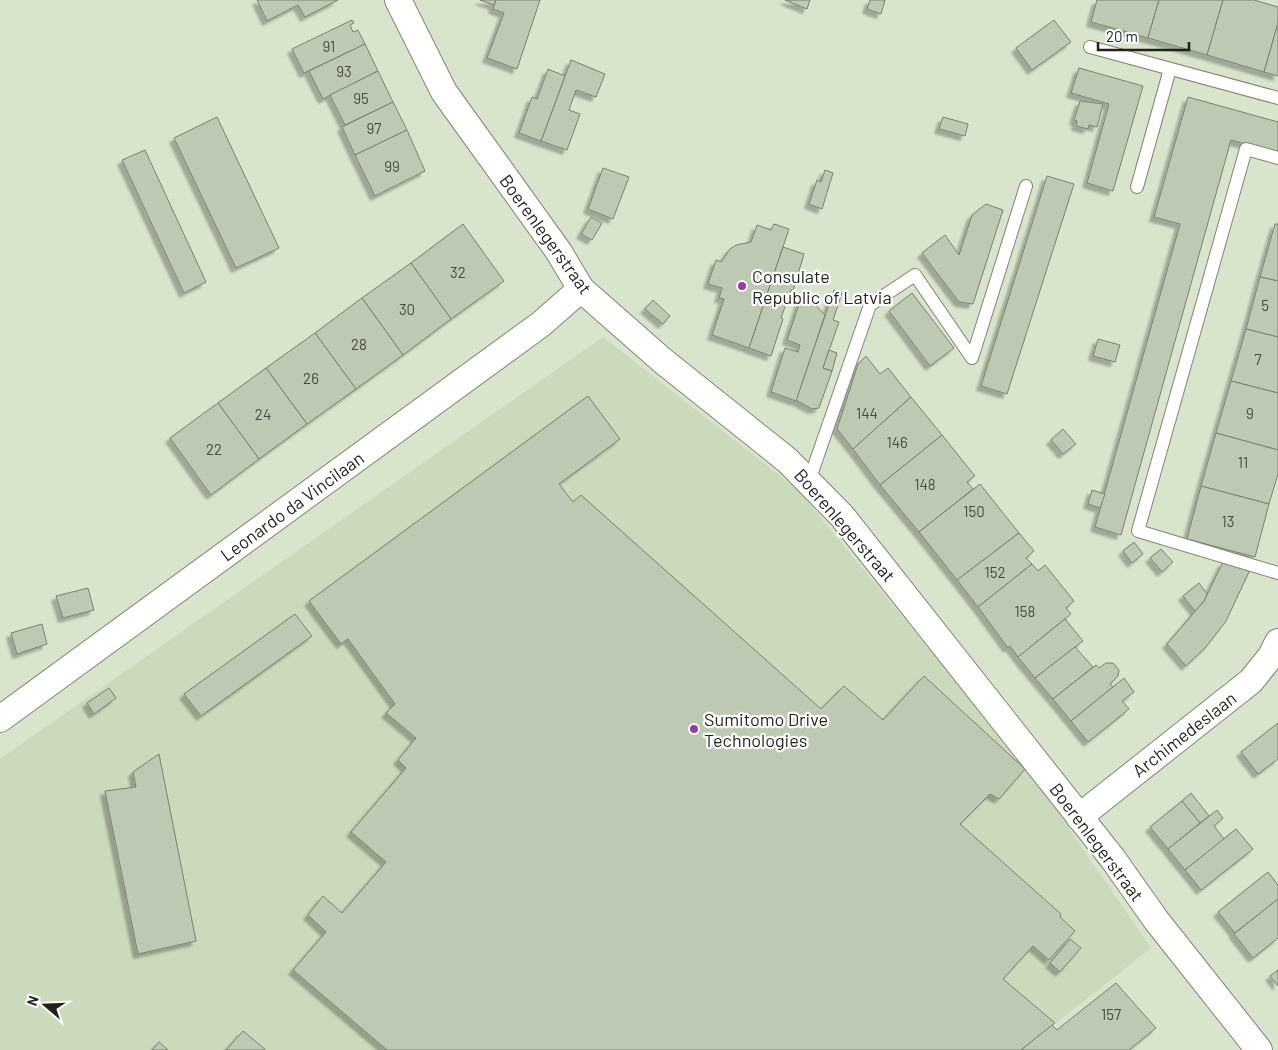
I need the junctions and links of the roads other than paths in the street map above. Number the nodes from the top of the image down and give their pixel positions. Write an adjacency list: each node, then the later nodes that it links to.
1 (398, 0): 8 (street, Boerenlegerstraat)
2 (1090, 47): 3 (lane)
3 (1170, 69): 4 (lane); 7 (lane)
4 (1278, 98)
5 (1278, 158): 10 (lane)
6 (1026, 186): 9 (lane)
7 (1137, 187)
8 (581, 288): 9 (street, Boerenlegerstraat); 12 (street, Leonardo da Vincilaan)
9 (809, 481): 13 (street, Boerenlegerstraat)
10 (1278, 573)
11 (1278, 642): 13 (street, Archimedeslaan)
12 (0, 718)
13 (1079, 817): 14 (street, Boerenlegerstraat)
14 (1259, 1050)

